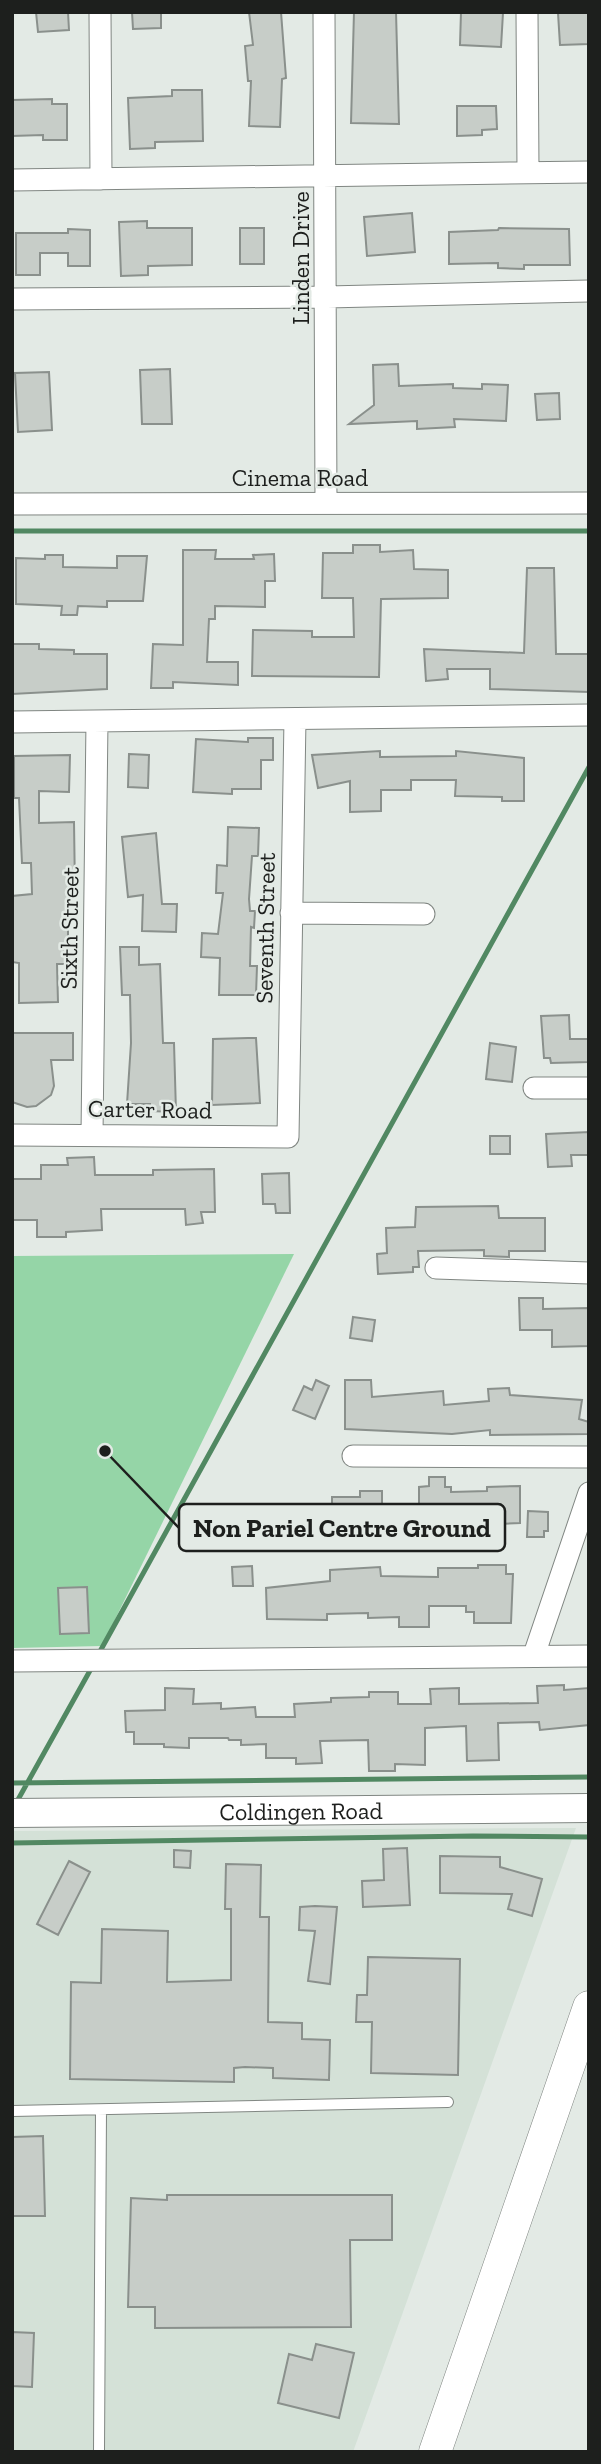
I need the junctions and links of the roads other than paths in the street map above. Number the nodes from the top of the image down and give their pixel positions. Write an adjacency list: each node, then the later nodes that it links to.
1 (100, 12): 7 (street)
2 (324, 12): 6 (street, Linden Drive)
3 (527, 12): 4 (street)
4 (528, 172): 5 (street); 6 (street)
5 (589, 172)
6 (326, 176): 7 (street); 10 (street, Linden Drive)
7 (101, 178): 8 (street)
8 (12, 180)
9 (589, 291): 10 (street)
10 (327, 298): 11 (street); 12 (street, Linden Drive)
11 (12, 299)
12 (326, 503): 13 (street, Cinema Road); 14 (street, Cinema Road)
13 (589, 503)
14 (12, 504)
15 (589, 715): 16 (street)
16 (295, 719): 17 (street); 19 (street, Seventh Street)
17 (97, 721): 18 (street); 24 (street, Sixth Street)
18 (12, 722)
19 (291, 913): 20 (street); 25 (street, Seventh Street)
20 (424, 914)
21 (534, 1088): 22 (street)
22 (589, 1088)
23 (12, 1135): 24 (street, Carter Road)
24 (92, 1135): 25 (street, Carter Road)
25 (288, 1137)
26 (436, 1268): 27 (street)
27 (589, 1273)
28 (354, 1456): 29 (street)
29 (589, 1457)
30 (589, 1493): 31 (street)
31 (534, 1655): 32 (street); 33 (street)
32 (589, 1656)
33 (12, 1661)
34 (589, 1808): 35 (street, Coldingen Road)
35 (12, 1813)
36 (589, 2007): 41 (main road)
37 (448, 2102): 38 (lane)
38 (101, 2110): 39 (lane); 40 (lane)
39 (12, 2111)
40 (99, 2452)
41 (435, 2452)

